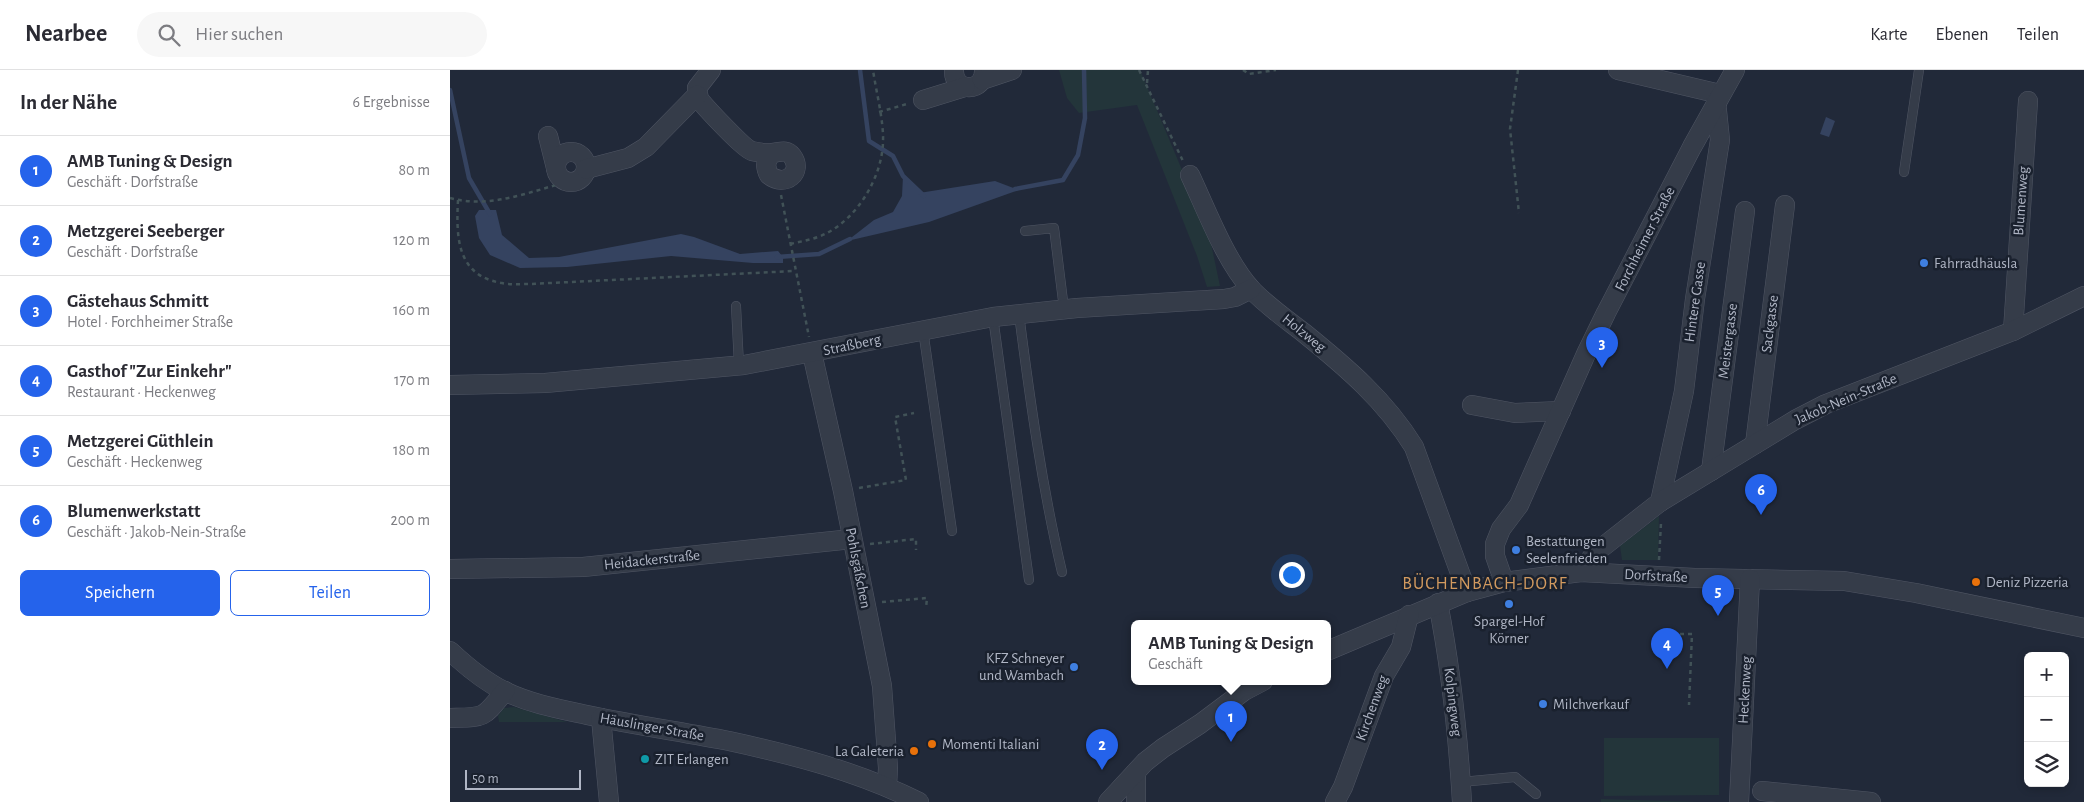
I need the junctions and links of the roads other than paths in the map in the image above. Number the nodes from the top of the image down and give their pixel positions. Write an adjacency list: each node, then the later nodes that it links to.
1 (711, 70): 9 (street)
2 (954, 70): 8 (street)
3 (1012, 70): 7 (street)
4 (1618, 70): 10 (street)
5 (1735, 70): 10 (street, Forchheimer Straße)
6 (1919, 70): 15 (lane)
7 (983, 75): 8 (street)
8 (965, 88): 11 (street)
9 (697, 95): 14 (street); 18 (street)
10 (1718, 98): 34 (street, Forchheimer Straße); 37 (street, Hintere Gasse)
11 (923, 100)
12 (2028, 101): 29 (street, Blumenweg)
13 (548, 136): 16 (street)
14 (586, 169): 16 (street); 16 (street)
15 (1904, 172)
16 (562, 175)
17 (1190, 175): 22 (street, Holzweg)
18 (778, 180)
19 (1786, 205): 35 (street, Sackgasse)
20 (1745, 211): 36 (street, Meistergasse)
21 (1025, 231): 25 (lane)
22 (1252, 289): 25 (street, Straßberg); 46 (street, Holzweg)
23 (2084, 296): 29 (street, Jakob-Nein-Straße)
24 (736, 306): 31 (lane)
25 (1064, 309): 26 (street, Straßberg)
26 (1019, 314): 27 (street, Straßberg); 41 (lane)
27 (993, 317): 28 (street, Straßberg); 44 (lane)
28 (923, 330): 30 (street, Straßberg); 38 (lane)
29 (2013, 331): 35 (street, Jakob-Nein-Straße)
30 (812, 353): 31 (street, Straßberg); 39 (street, Pohlsgäßchen)
31 (739, 365): 32 (street, Straßberg)
32 (450, 385)
33 (1472, 404): 34 (street)
34 (1561, 411): 45 (street, Forchheimer Straße)
35 (1755, 444): 36 (street, Jakob-Nein-Straße)
36 (1711, 471): 37 (street, Jakob-Nein-Straße)
37 (1660, 502): 42 (street, Jakob-Nein-Straße)
38 (952, 531)
39 (853, 542): 40 (street, Heidackerstraße); 58 (street, Pohlsgäßchen)
40 (450, 569)
41 (1062, 572)
42 (1581, 572): 43 (street, Dorfstraße); 45 (street, Dorfstraße)
43 (1750, 579): 49 (street, Dorfstraße); 59 (street, Heckenweg)
44 (1029, 580)
45 (1504, 582): 46 (street, Dorfstraße)
46 (1467, 592): 47 (street, Dorfstraße)
47 (1438, 603): 48 (street, Dorfstraße); 57 (street, Kolpingweg)
48 (1409, 615): 50 (street, Dorfstraße); 61 (street, Kirchenweg)
49 (2084, 628)
50 (1331, 649)
51 (450, 651): 53 (street, Häuslinger Straße)
52 (1255, 685): 56 (street)
53 (505, 691): 54 (street); 55 (street, Häuslinger Straße)
54 (450, 718)
55 (601, 718): 58 (street, Häuslinger Straße); 62 (street)
56 (1136, 772): 64 (street); 65 (street)
57 (1461, 782): 60 (lane); 66 (street, Kolpingweg)
58 (887, 786): 63 (street, Häuslinger Straße)
59 (1749, 793): 67 (street)
60 (1536, 794)
61 (1339, 795)
62 (609, 802)
63 (919, 802)
64 (1108, 802)
65 (1136, 802)
66 (1462, 802)
67 (1871, 802)

